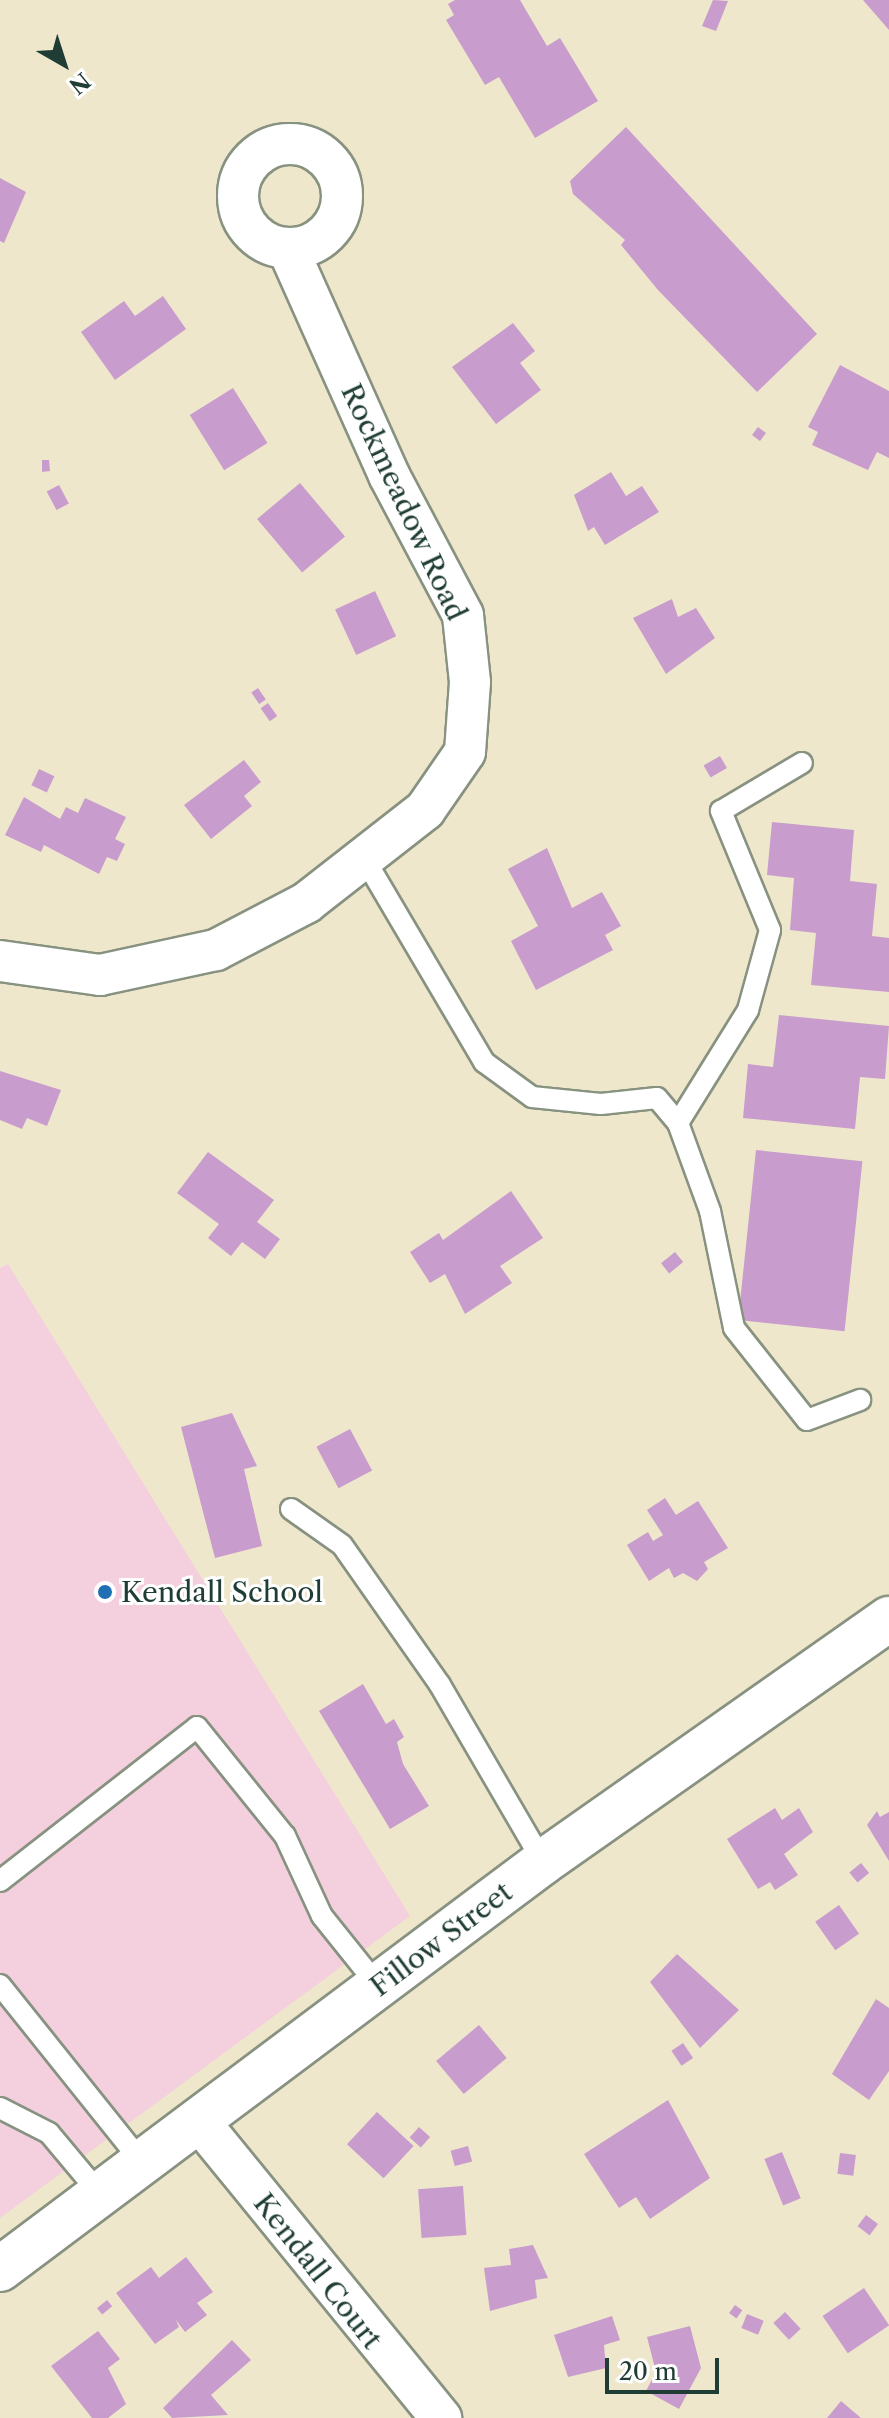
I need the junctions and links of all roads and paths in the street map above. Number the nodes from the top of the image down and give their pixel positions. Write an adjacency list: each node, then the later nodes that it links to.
1 (288, 249): 3 (street, Rockmeadow Road)
2 (802, 763): 5 (lane)
3 (364, 858): 4 (street, Rockmeadow Road); 5 (lane)
4 (0, 961)
5 (678, 1123): 6 (lane)
6 (860, 1400)
7 (291, 1509): 9 (lane)
8 (889, 1619): 9 (street, Fillow Street)
9 (543, 1862): 12 (street, Fillow Street)
10 (0, 1881): 12 (lane)
11 (0, 1985): 15 (lane)
12 (378, 1986): 14 (street, Fillow Street)
13 (0, 2108): 16 (lane)
14 (198, 2120): 15 (street, Fillow Street); 18 (street, Kendall Court)
15 (142, 2162): 16 (street, Fillow Street)
16 (100, 2194): 17 (street, Fillow Street)
17 (0, 2269)
18 (441, 2418)

